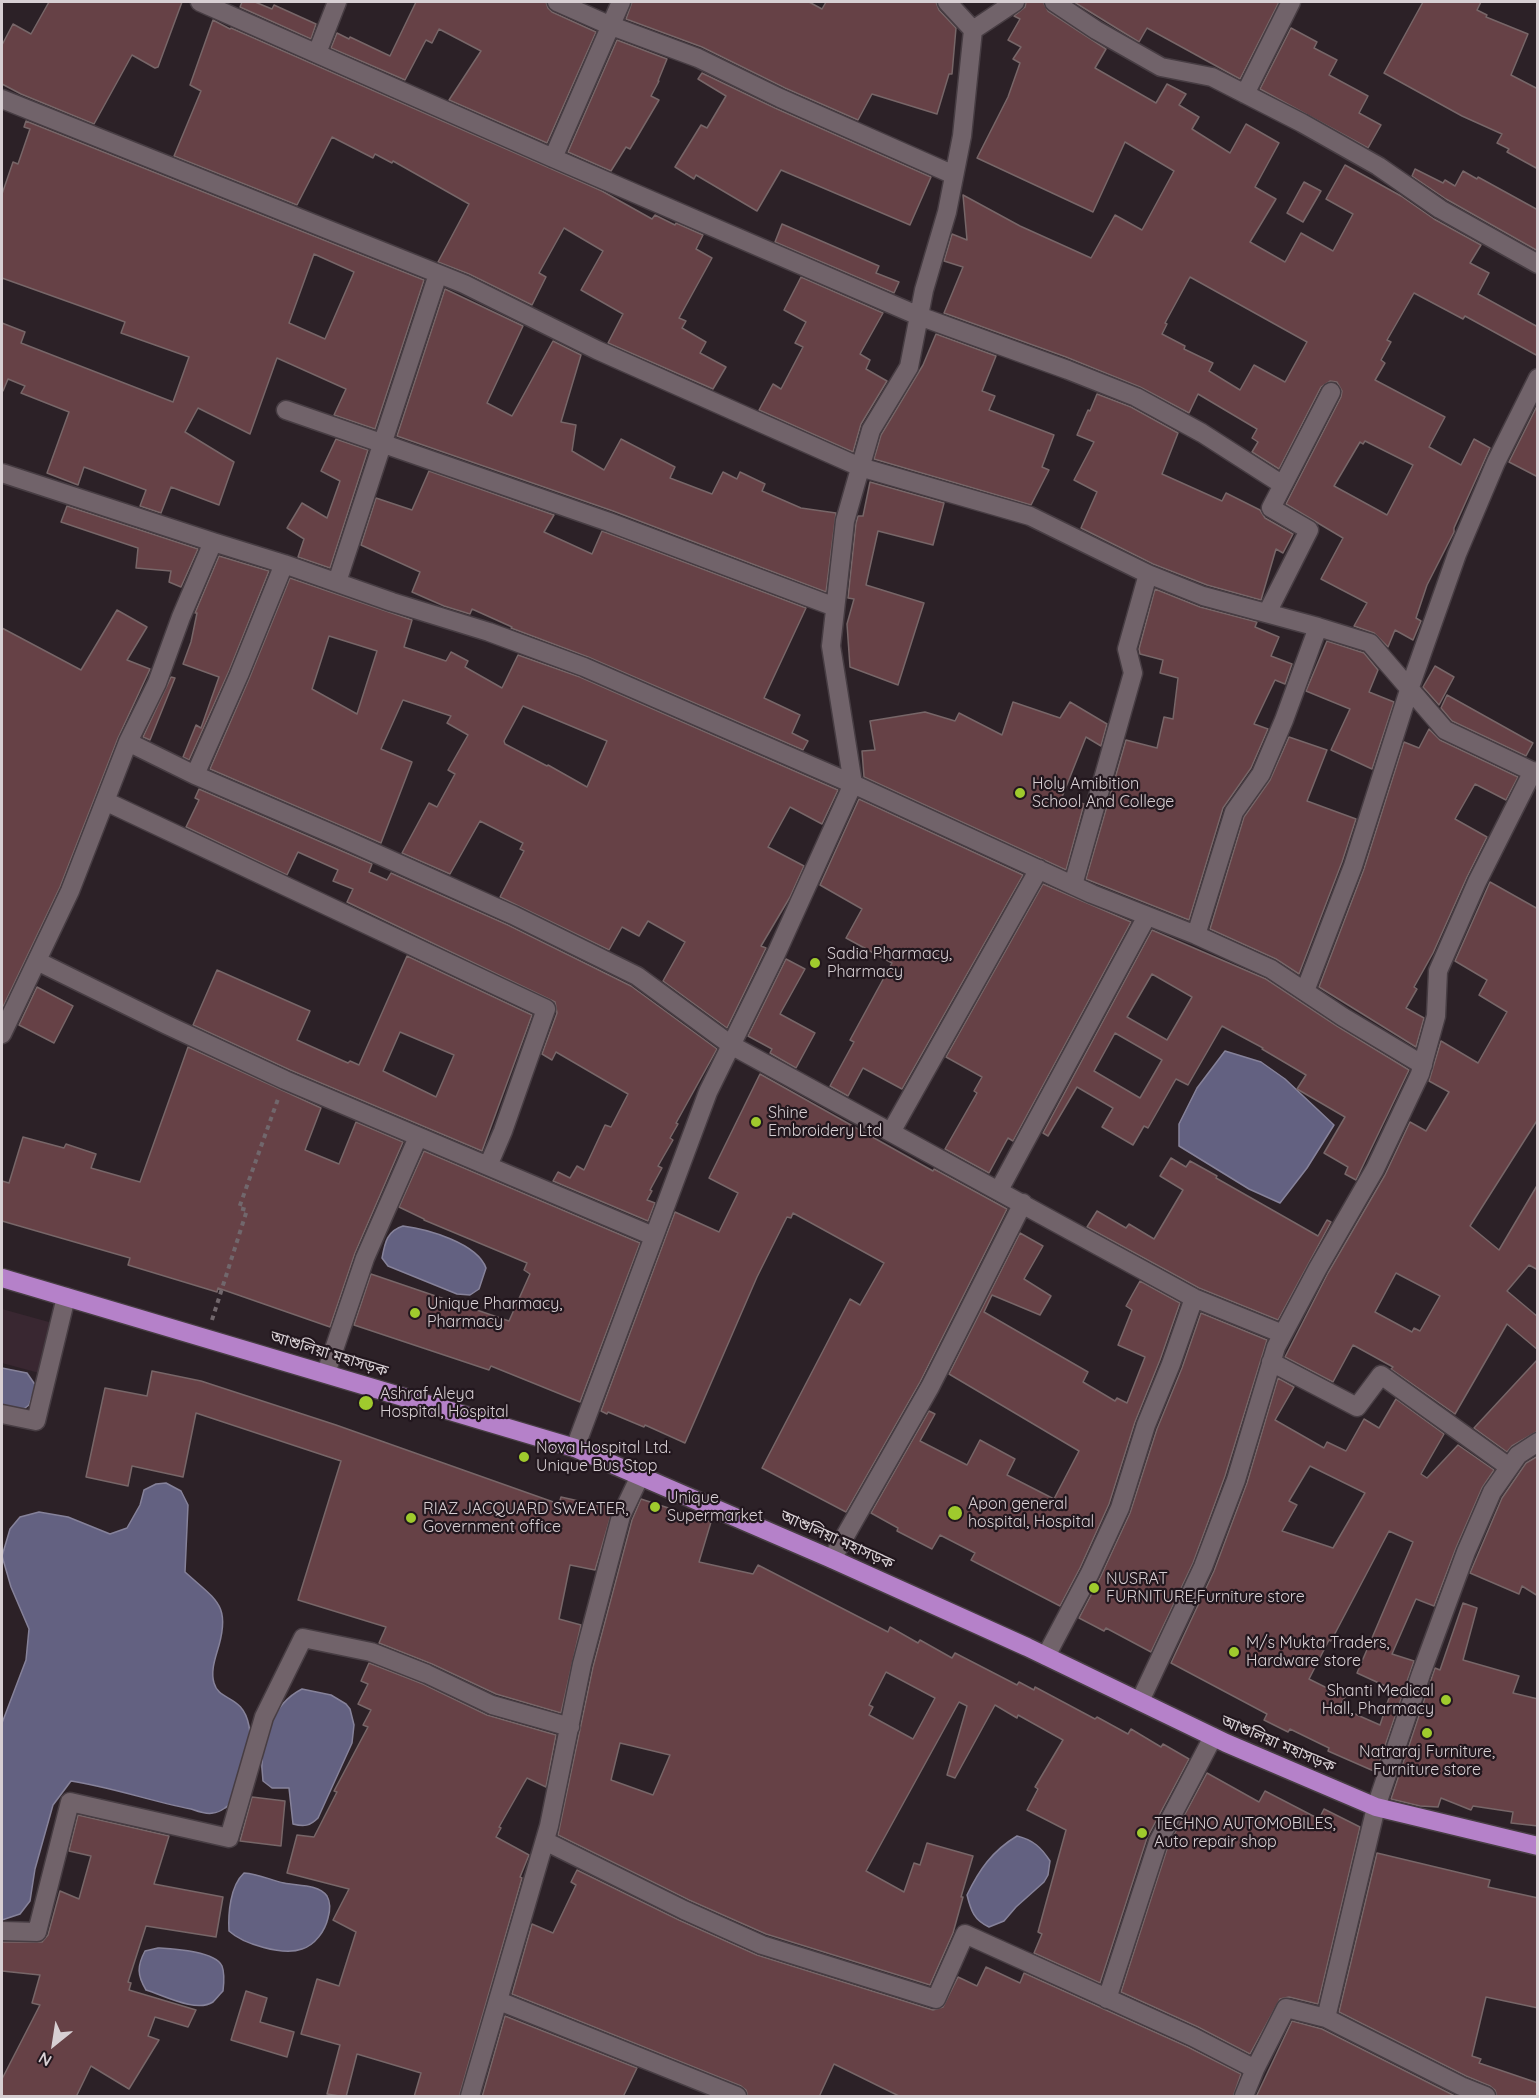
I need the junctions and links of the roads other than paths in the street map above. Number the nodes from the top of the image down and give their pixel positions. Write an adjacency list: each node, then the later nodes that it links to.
1 (200, 2): 11 (street)
2 (337, 2): 11 (street)
3 (557, 2): 9 (street)
4 (621, 2): 9 (street)
5 (947, 2): 10 (street)
6 (1015, 2): 10 (street)
7 (1054, 2): 12 (street)
8 (1291, 2): 12 (street)
9 (609, 25): 14 (street); 15 (street)
10 (973, 30): 15 (street)
11 (317, 53): 14 (street)
12 (1245, 94): 16 (street)
13 (2, 99): 17 (street)
14 (553, 158): 18 (street)
15 (954, 175): 18 (street)
16 (1538, 264)
17 (438, 274): 22 (street); 23 (street)
18 (919, 316): 23 (street); 25 (street)
19 (1538, 378): 33 (street)
20 (1331, 392): 25 (street)
21 (286, 410): 22 (street)
22 (382, 444): 29 (street); 30 (street)
23 (860, 467): 28 (street); 30 (street)
24 (2, 473): 26 (street)
25 (1283, 485): 31 (street)
26 (213, 542): 27 (street); 34 (street)
27 (284, 564): 29 (street); 36 (street)
28 (1148, 574): 31 (street); 40 (street)
29 (337, 582): 37 (street)
30 (835, 607): 37 (street)
31 (1267, 613): 32 (street)
32 (1318, 627): 33 (street); 42 (street)
33 (1410, 687): 35 (street); 44 (street)
34 (128, 742): 36 (street); 38 (street)
35 (1535, 772): 47 (street)
36 (195, 775): 46 (street)
37 (853, 784): 39 (street); 46 (street)
38 (105, 801): 43 (street); 50 (street)
39 (1039, 869): 40 (street); 48 (street)
40 (1072, 885): 41 (street)
41 (1147, 916): 42 (street); 51 (street)
42 (1196, 935): 44 (street)
43 (37, 961): 45 (street); 49 (street)
44 (1305, 991): 47 (street)
45 (2, 1034)
46 (731, 1045): 48 (street); 53 (street)
47 (1423, 1065): 57 (street)
48 (891, 1132): 51 (street)
49 (418, 1137): 50 (street); 59 (street)
50 (488, 1166): 53 (street)
51 (999, 1190): 52 (street)
52 (1023, 1203): 56 (street); 65 (street)
53 (653, 1236): 62 (street)
54 (2, 1278): 55 (highway, আশুলিয়া মহাসড়ক)
55 (66, 1297): 59 (highway, আশুলিয়া মহাসড়ক); 60 (street)
56 (1194, 1298): 57 (street); 66 (street)
57 (1283, 1334): 58 (street)
58 (1271, 1362): 63 (street); 67 (street)
59 (327, 1373): 62 (highway, আশুলিয়া মহাসড়ক)
60 (2, 1414)
61 (1538, 1442): 63 (street)
62 (575, 1448): 64 (highway, আশুলিয়া মহাসড়ক)
63 (1509, 1467): 70 (street)
64 (640, 1476): 65 (highway, আশুলিয়া মহাসড়ক); 68 (street)
65 (832, 1558): 66 (highway, আশুলিয়া মহাসড়ক)
66 (1046, 1656): 67 (highway, আশুলিয়া মহাসড়ক)
67 (1140, 1701): 69 (highway, আশুলিয়া মহাসড়ক)
68 (570, 1727): 71 (street); 73 (street)
69 (1213, 1737): 70 (highway, আশুলিয়া মহাসড়ক); 74 (street)
70 (1376, 1807): 72 (highway, আশুলিয়া মহাসড়ক); 76 (street)
71 (545, 1841): 74 (street); 75 (street)
72 (1538, 1846)
73 (2, 1931)
74 (1107, 1999): 77 (street)
75 (498, 2001): 78 (street); 79 (street)
76 (1326, 2018): 77 (street); 81 (street)
77 (1255, 2069): 80 (street)
78 (470, 2097)
79 (737, 2097)
80 (1244, 2097)
81 (1486, 2097)

